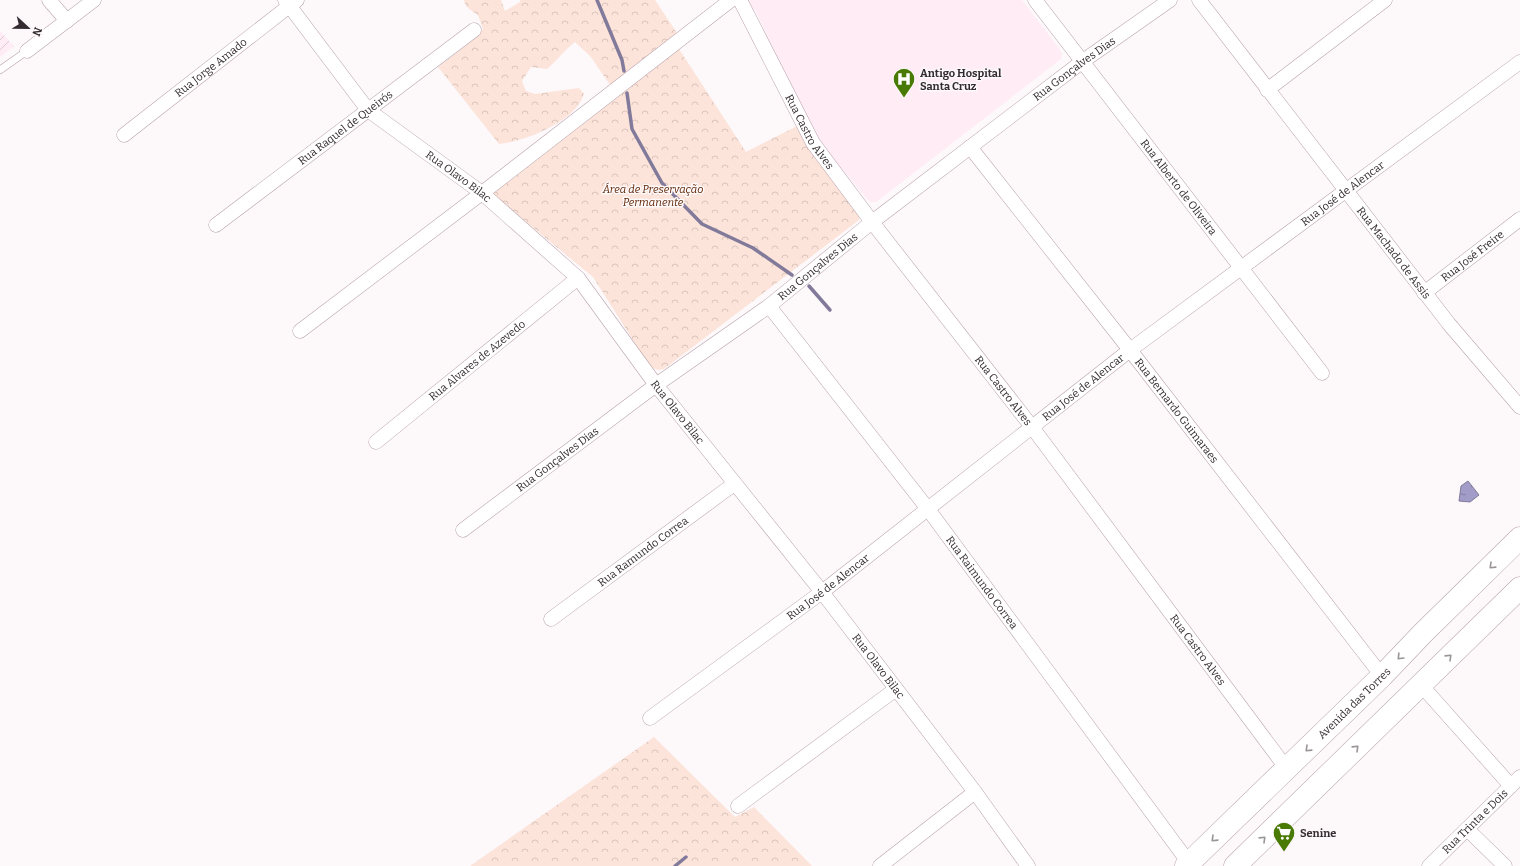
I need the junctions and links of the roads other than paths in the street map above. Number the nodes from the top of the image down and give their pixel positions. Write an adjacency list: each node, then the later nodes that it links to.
1 (49, 0): 10 (street)
2 (94, 0): 10 (street)
3 (731, 0): 21 (street)
4 (740, 0): 23 (street, Rua Castro Alves)
5 (1035, 0): 13 (street, Rua Alberto de Oliveira)
6 (1170, 0): 13 (street, Rua Gonçalves Dias)
7 (1199, 0): 16 (street, Rua Machado de Assis)
8 (1385, 0): 16 (street)
9 (291, 2): 17 (street, Rua Olavo Bilac); 18 (street, Rua Jorge Amado)
10 (67, 21): 12 (street)
11 (474, 30): 17 (street, Rua Raquel de Queirós)
12 (27, 51): 15 (lane)
13 (1083, 61): 19 (street, Rua Gonçalves Dias); 25 (street, Rua Alberto de Oliveira)
14 (1520, 62): 20 (street, Rua José de Alencar)
15 (0, 70)
16 (1267, 90): 20 (street, Rua Machado de Assis)
17 (368, 110): 21 (street, Rua Olavo Bilac); 24 (street, Rua Raquel de Queirós)
18 (124, 134)
19 (970, 147): 23 (street, Rua Gonçalves Dias); 30 (street, Rua Bernardo Guimaraes)
20 (1346, 191): 25 (street, Rua José de Alencar); 27 (street, Rua Machado de Assis)
21 (482, 192): 26 (street, Rua Olavo Bilac); 29 (street)
22 (1520, 219): 27 (street, Rua José Freire)
23 (872, 222): 28 (street, Rua Gonçalves Dias); 34 (street, Rua Castro Alves)
24 (216, 225)
25 (1241, 267): 30 (street, Rua José de Alencar); 31 (street, Rua Alberto de Oliveira)
26 (578, 278): 32 (street, Rua Olavo Bilac); 35 (street, Rua Alvares de Azevedo)
27 (1424, 293): 33 (street, Rua Machado de Assis)
28 (769, 306): 32 (street, Rua Gonçalves Dias); 37 (street, Rua Raimundo Correa)
29 (300, 331)
30 (1130, 350): 34 (street, Rua José de Alencar); 43 (street, Rua Bernardo Guimaraes)
31 (1322, 373)
32 (656, 385): 36 (street, Rua Olavo Bilac); 38 (street, Rua Gonçalves Dias)
33 (1520, 407)
34 (1032, 427): 37 (street, Rua José de Alencar); 47 (street, Rua Castro Alves)
35 (376, 442)
36 (734, 484): 41 (street, Rua Olavo Bilac); 42 (street, Rua Ramundo Correa)
37 (928, 509): 41 (street, Rua José de Alencar); 52 (street, Rua Raimundo Correa)
38 (463, 530)
39 (1520, 538): 43 (main road, Avenida das Torres, one-way to 43)
40 (1520, 588): 44 (main road, one-way to 40)
41 (822, 592): 45 (street, Rua Olavo Bilac); 46 (street, Rua José de Alencar)
42 (551, 619)
43 (1382, 676): 47 (main road, Avenida das Torres, one-way to 47)
44 (1421, 685): 48 (street); 55 (main road, one-way to 44)
45 (896, 689): 49 (street, Rua Olavo Bilac); 50 (street)
46 (650, 718)
47 (1287, 770): 52 (main road, Avenida das Torres, one-way to 52)
48 (1516, 782): 51 (street, Rua Trinta e Dois)
49 (975, 792): 53 (street); 54 (street, Rua Olavo Bilac)
50 (738, 806)
51 (1467, 829): 56 (street, Rua Trinta e Dois); 57 (street)
52 (1187, 864)
53 (880, 866)
54 (1028, 866)
55 (1235, 866)
56 (1429, 866)
57 (1504, 866)

